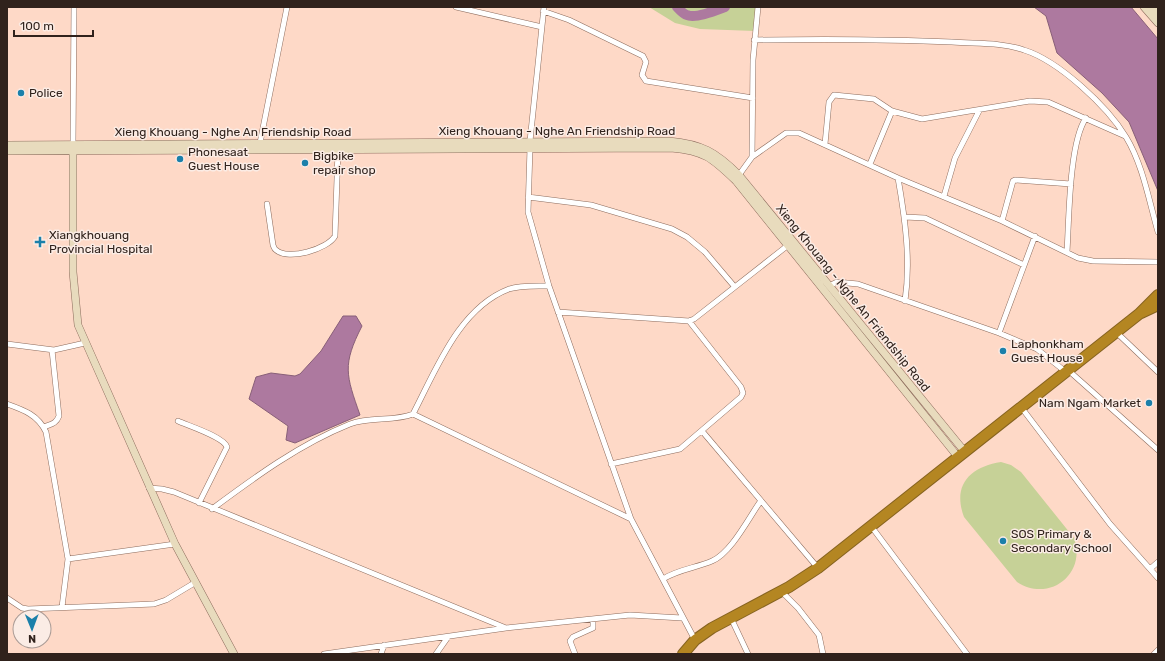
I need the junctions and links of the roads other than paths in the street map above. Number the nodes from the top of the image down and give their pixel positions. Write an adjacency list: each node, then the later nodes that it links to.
1 (74, 7): 20 (street)
2 (287, 7): 21 (street)
3 (456, 7): 10 (street)
4 (758, 7): 11 (street)
5 (1144, 7): 9 (street)
6 (1152, 7): 8 (street)
7 (543, 9): 10 (street); 12 (street)
8 (1158, 15)
9 (1158, 24)
10 (542, 27): 17 (street)
11 (754, 40): 12 (street); 16 (street)
12 (753, 98): 24 (street)
13 (892, 111): 14 (street); 18 (street); 25 (street)
14 (980, 111): 15 (street); 29 (street)
15 (1086, 118): 16 (street); 28 (street)
16 (1126, 137): 34 (street)
17 (530, 144): 21 (street, Xieng Khouang - Nghe An Friendship Road); 22 (street, Xieng Khouang - Nghe An Friendship Road); 26 (street, Xieng Khouang - Nghe An Friendship Road); 30 (street); 36 (street, Xieng Khouang - Nghe An Friendship Road)
18 (825, 144): 24 (street); 25 (street)
19 (7, 145): 20 (street, Xieng Khouang - Nghe An Friendship Road)
20 (73, 147): 21 (street, Xieng Khouang - Nghe An Friendship Road); 23 (street, Xieng Khouang - Nghe An Friendship Road); 51 (street)
21 (260, 147): 22 (street, Xieng Khouang - Nghe An Friendship Road)
22 (338, 150): 31 (street)
23 (7, 151)
24 (752, 157): 26 (street)
25 (870, 164): 27 (street)
26 (739, 175): 36 (street, Xieng Khouang - Nghe An Friendship Road)
27 (898, 178): 29 (street); 32 (street)
28 (1071, 184): 33 (street); 37 (street)
29 (944, 196): 33 (street)
30 (528, 197): 40 (street); 41 (street)
31 (267, 204)
32 (905, 217): 39 (street); 44 (street)
33 (1002, 221): 35 (street)
34 (1158, 232)
35 (1034, 236): 37 (street); 39 (street)
36 (790, 243): 41 (street); 42 (street, Xieng Khouang - Nghe An Friendship Road); 63 (street, Xieng Khouang - Nghe An Friendship Road)
37 (1067, 252): 38 (street)
38 (1158, 262)
39 (1024, 265): 50 (street)
40 (549, 286): 46 (street); 58 (street)
41 (734, 286): 48 (street)
42 (829, 286): 44 (street); 63 (street, Xieng Khouang - Nghe An Friendship Road)
43 (1158, 295): 47 (highway)
44 (905, 301): 50 (street)
45 (1157, 308): 47 (highway)
46 (558, 312): 48 (street); 64 (street)
47 (1139, 314): 49 (highway)
48 (689, 321): 61 (street)
49 (1116, 332): 54 (highway); 55 (street)
50 (999, 333): 54 (street)
51 (85, 343): 53 (street); 65 (street)
52 (7, 344): 53 (street)
53 (52, 350): 60 (street)
54 (1067, 371): 57 (highway); 62 (street)
55 (1158, 372)
56 (7, 404): 60 (street)
57 (1021, 408): 63 (highway); 75 (street)
58 (413, 414): 68 (street); 69 (street)
59 (178, 421): 67 (street)
60 (44, 427): 72 (street)
61 (702, 431): 64 (street); 66 (street)
62 (1158, 450)
63 (961, 455): 70 (highway)
64 (611, 464): 69 (street)
65 (150, 488): 67 (street); 71 (street)
66 (760, 502): 74 (street); 77 (street)
67 (199, 503): 68 (street)
68 (212, 509): 85 (street)
69 (631, 519): 77 (street)
70 (871, 526): 74 (highway); 98 (street)
71 (175, 544): 72 (street); 78 (street)
72 (68, 559): 81 (street)
73 (1158, 562): 75 (street)
74 (818, 568): 79 (highway)
75 (1150, 569): 76 (street)
76 (1158, 578)
77 (663, 579): 82 (street)
78 (196, 582): 81 (street); 90 (street)
79 (781, 591): 83 (highway); 97 (street)
80 (7, 598): 81 (street)
81 (62, 607)
82 (682, 618): 84 (street); 87 (street)
83 (731, 618): 87 (highway); 96 (street)
84 (593, 620): 85 (street); 94 (street)
85 (506, 628): 86 (street)
86 (448, 637): 88 (street); 93 (street)
87 (695, 640): 95 (highway)
88 (384, 645): 91 (street); 92 (street)
89 (1158, 650): 99 (street)
90 (234, 654)
91 (324, 654)
92 (381, 654)
93 (436, 654)
94 (575, 654)
95 (683, 654)
96 (748, 654)
97 (823, 654)
98 (967, 654)
99 (1154, 654)

